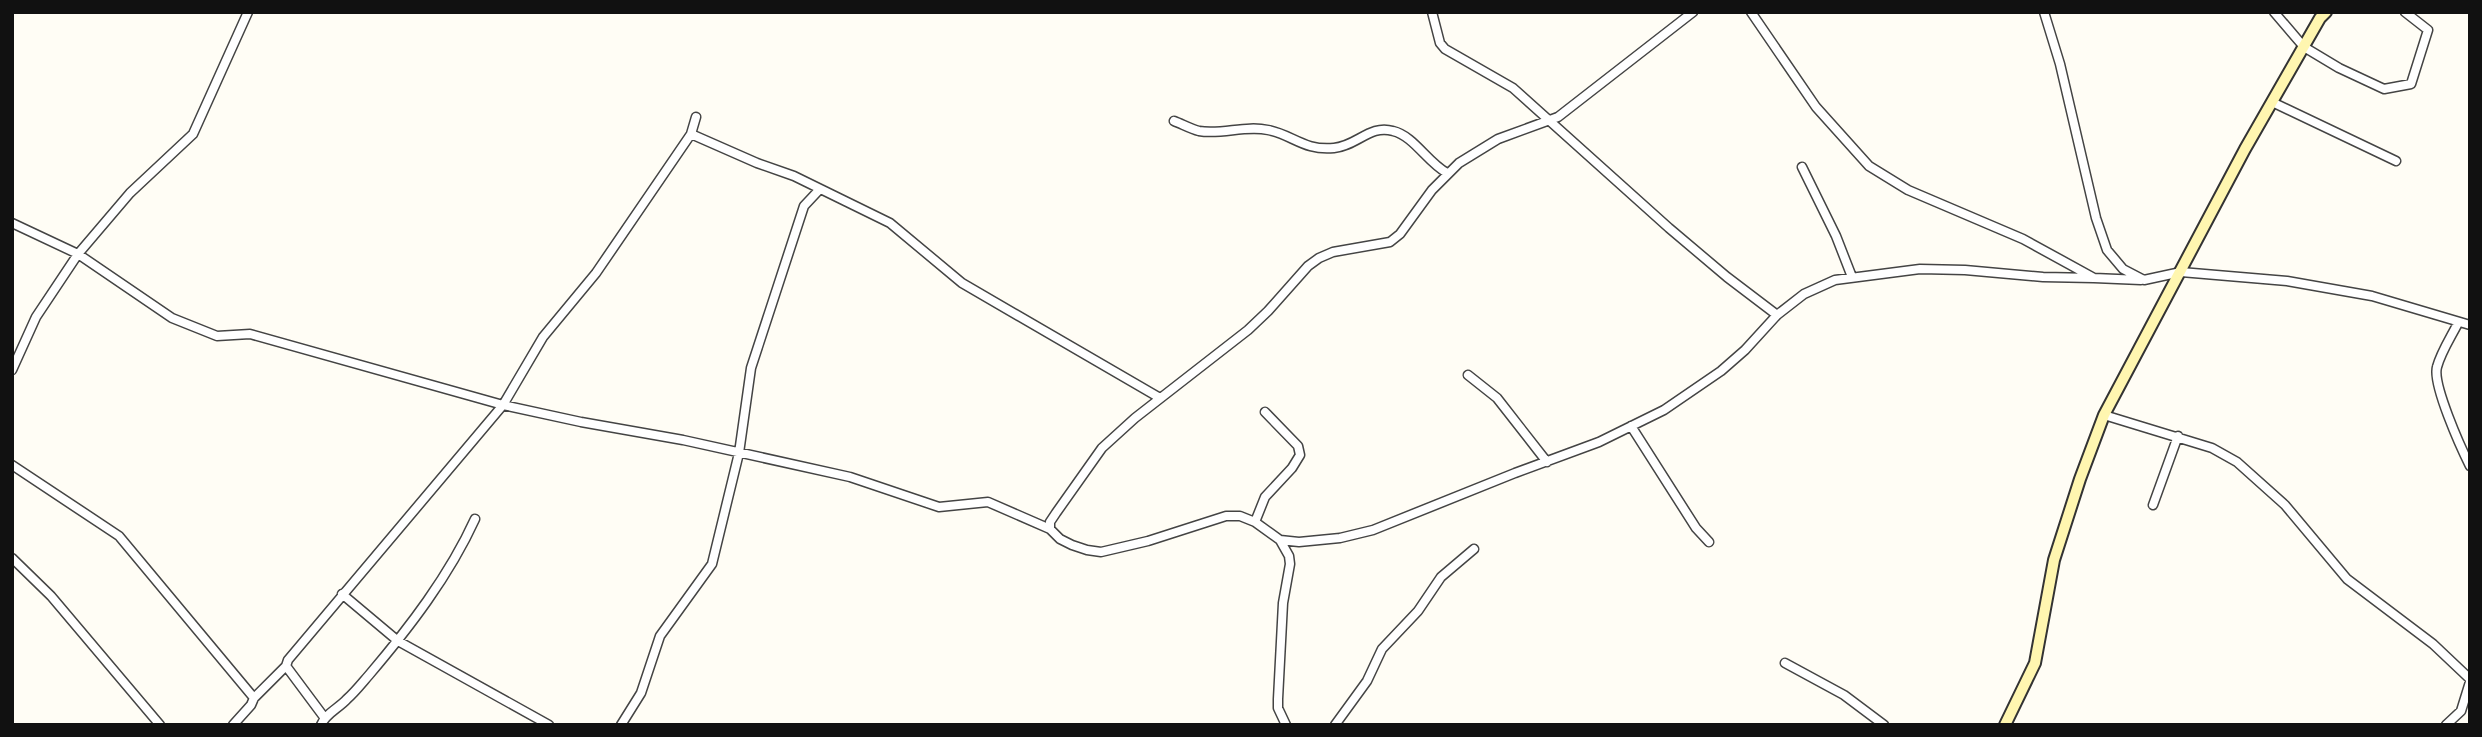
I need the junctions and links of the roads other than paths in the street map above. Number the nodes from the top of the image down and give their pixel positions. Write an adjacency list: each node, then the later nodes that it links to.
1 (248, 12): 20 (street)
2 (1432, 12): 13 (street)
3 (1693, 12): 13 (street)
4 (1751, 12): 23 (street)
5 (2044, 12): 24 (street)
6 (2274, 12): 9 (street)
7 (2405, 12): 9 (street)
8 (2322, 14): 9 (main road)
9 (2304, 47): 10 (main road)
10 (2272, 102): 15 (street); 21 (main road)
11 (696, 117): 14 (street)
12 (1174, 121): 17 (street)
13 (1550, 121): 17 (street); 25 (street)
14 (691, 134): 18 (street); 31 (street)
15 (2396, 161)
16 (1802, 167): 22 (street)
17 (1447, 173): 30 (street)
18 (819, 190): 30 (street); 36 (street)
19 (12, 223): 20 (street)
20 (78, 254): 28 (street); 31 (street)
21 (2181, 272): 24 (street); 26 (street); 33 (main road)
22 (1852, 277): 23 (street); 25 (street)
23 (2094, 278): 24 (street)
24 (2144, 280)
25 (1777, 315): 34 (street)
26 (2458, 323): 27 (street); 39 (street)
27 (2470, 325)
28 (12, 370)
29 (1468, 375): 37 (street)
30 (1160, 398): 43 (street)
31 (503, 404): 36 (street); 48 (street)
32 (1265, 412): 42 (street)
33 (2104, 415): 35 (street); 64 (main road)
34 (1630, 426): 37 (street); 45 (street)
35 (2178, 436): 40 (street); 51 (street)
36 (739, 453): 43 (street); 60 (street)
37 (1547, 462): 44 (street)
38 (12, 465): 55 (street)
39 (2470, 466)
40 (2153, 505)
41 (475, 519): 49 (street)
42 (1255, 522): 43 (street); 44 (street)
43 (1050, 529)
44 (1280, 540): 61 (street)
45 (1709, 542)
46 (1474, 549): 62 (street)
47 (12, 558): 57 (street)
48 (342, 594): 49 (street); 53 (street)
49 (398, 641): 56 (street); 59 (street)
50 (1785, 663): 63 (street)
51 (2456, 664): 52 (street); 54 (street)
52 (2470, 664)
53 (286, 666): 55 (street); 56 (street)
54 (2470, 680): 65 (street)
55 (254, 698): 58 (street)
56 (322, 721)
57 (160, 725)
58 (233, 725)
59 (549, 725)
60 (621, 725)
61 (1286, 725)
62 (1335, 725)
63 (1884, 725)
64 (2005, 725)
65 (2446, 725)

